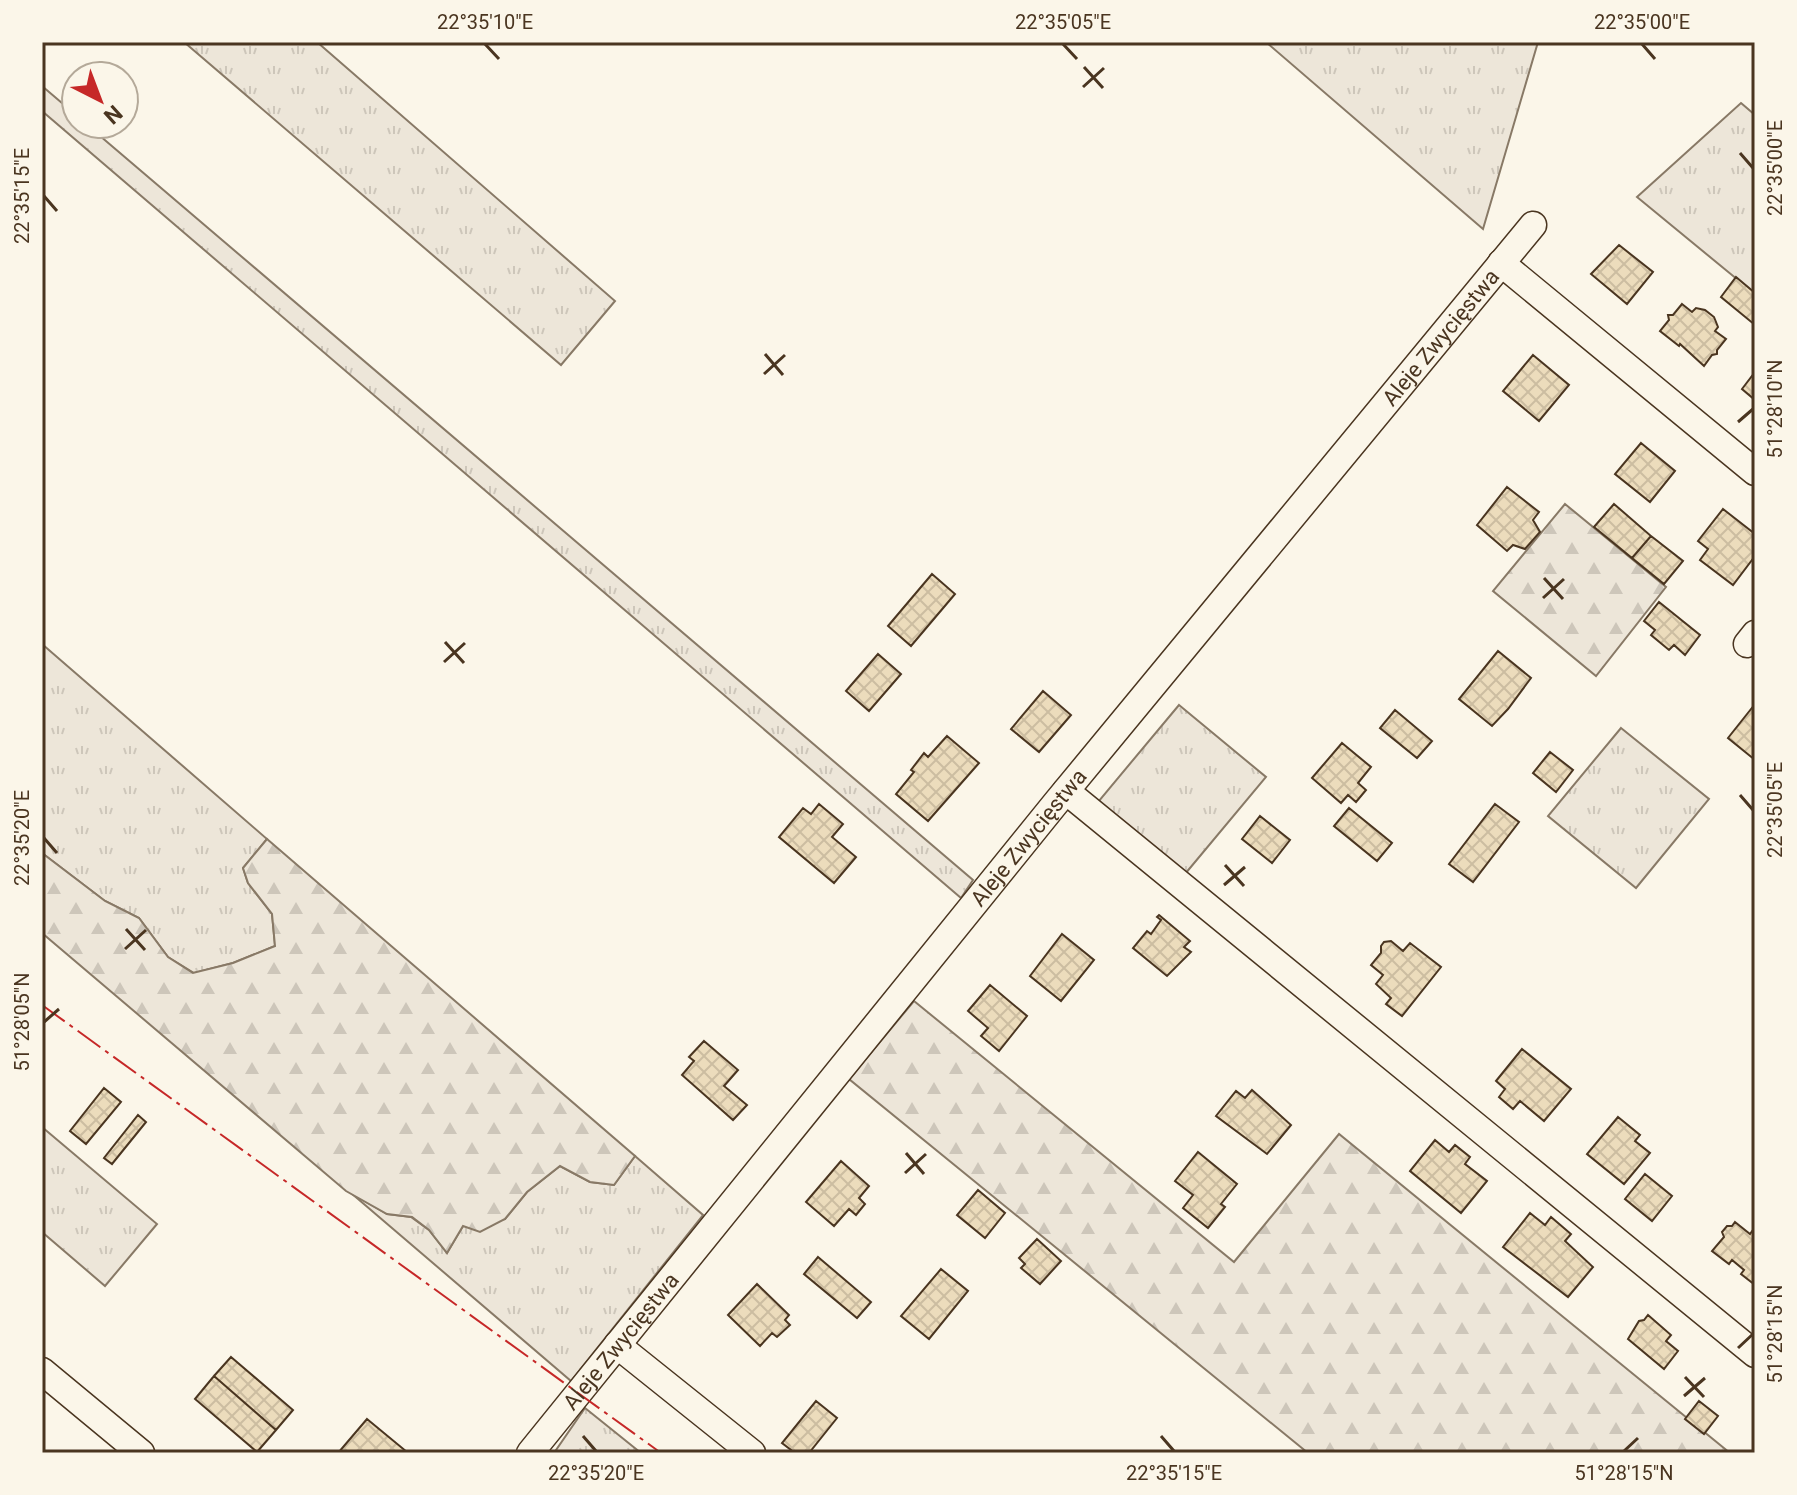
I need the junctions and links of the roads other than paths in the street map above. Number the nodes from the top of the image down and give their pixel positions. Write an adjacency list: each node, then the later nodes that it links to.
1 (1533, 225): 2 (street, Aleje Zwycięstwa)
2 (1501, 263): 3 (street); 4 (street, Aleje Zwycięstwa)
3 (1755, 472)
4 (1066, 791): 5 (street, Aleje Zwycięstwa); 6 (street)
5 (617, 1345): 9 (street, Aleje Zwycięstwa); 10 (street)
6 (1755, 1354)
7 (42, 1371): 8 (street)
8 (141, 1453)
9 (530, 1453)
10 (752, 1453)

